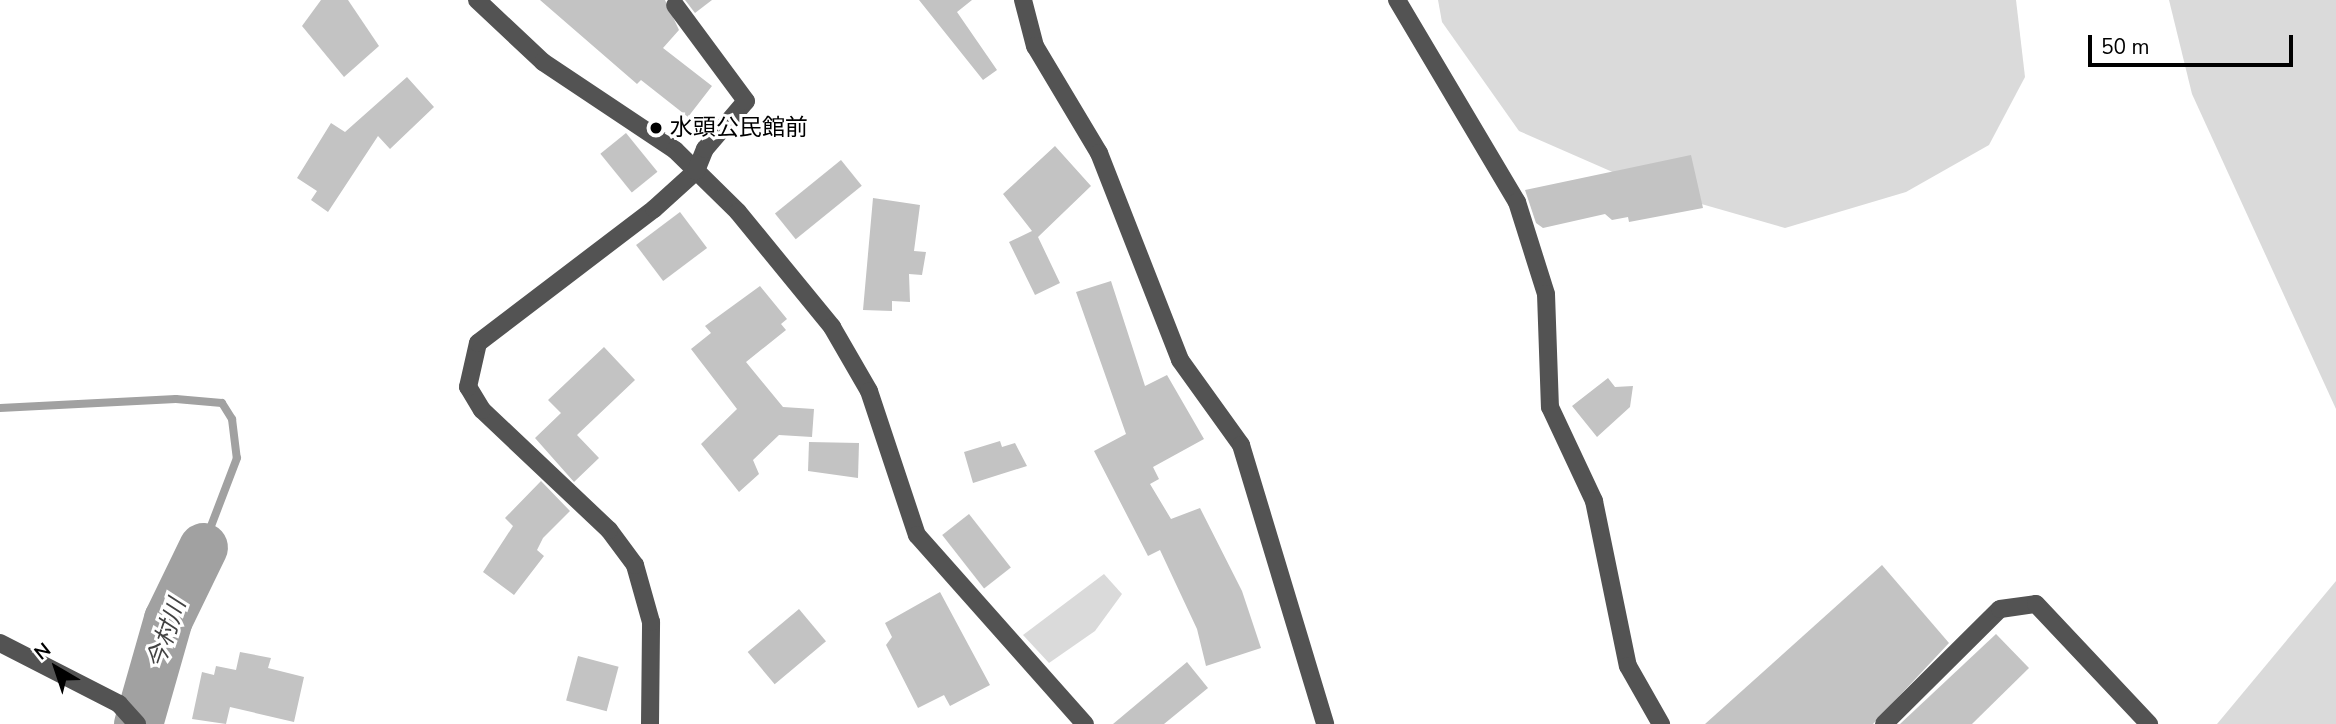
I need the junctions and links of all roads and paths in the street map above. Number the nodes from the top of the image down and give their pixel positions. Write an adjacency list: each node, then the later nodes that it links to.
1 (477, 0): 5 (street)
2 (1023, 0): 10 (street)
3 (1396, 0): 11 (street)
4 (675, 5): 5 (street)
5 (696, 171): 8 (street); 9 (street)
6 (0, 643): 7 (street)
7 (137, 724)
8 (650, 724)
9 (1086, 724)
10 (1325, 724)
11 (1661, 724)
12 (1884, 724): 13 (street)
13 (2149, 724)

